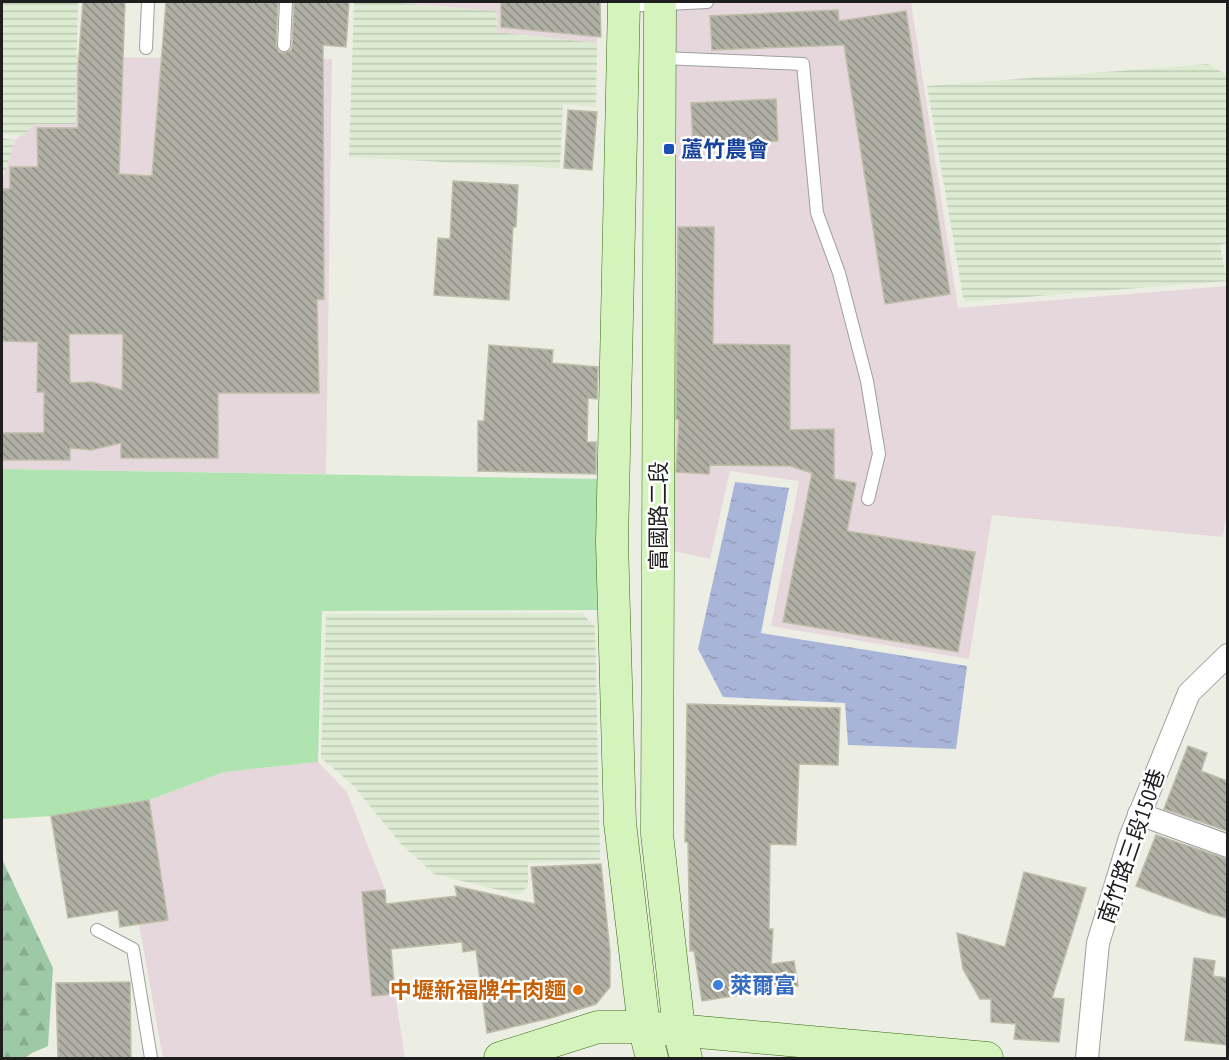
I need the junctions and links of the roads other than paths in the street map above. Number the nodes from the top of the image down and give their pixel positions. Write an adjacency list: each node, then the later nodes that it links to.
1 (148, 2): 7 (lane)
2 (286, 2): 6 (lane)
3 (707, 2): 4 (lane)
4 (660, 3): 5 (lane); 8 (street, 富國路二段)
5 (624, 4): 14 (street, 富國路二段)
6 (284, 45)
7 (146, 48)
8 (660, 58): 9 (lane); 15 (street, 富國路二段)
9 (868, 500)
10 (1227, 655): 11 (street, 南竹路三段150巷)
11 (1139, 814): 12 (street); 20 (street, 南竹路三段150巷)
12 (1227, 846)
13 (97, 930): 16 (lane)
14 (644, 1027): 15 (street); 17 (street); 18 (street, 富國路二段)
15 (682, 1044): 19 (street)
16 (151, 1059)
17 (500, 1059)
18 (652, 1059)
19 (987, 1059)
20 (1087, 1059)

